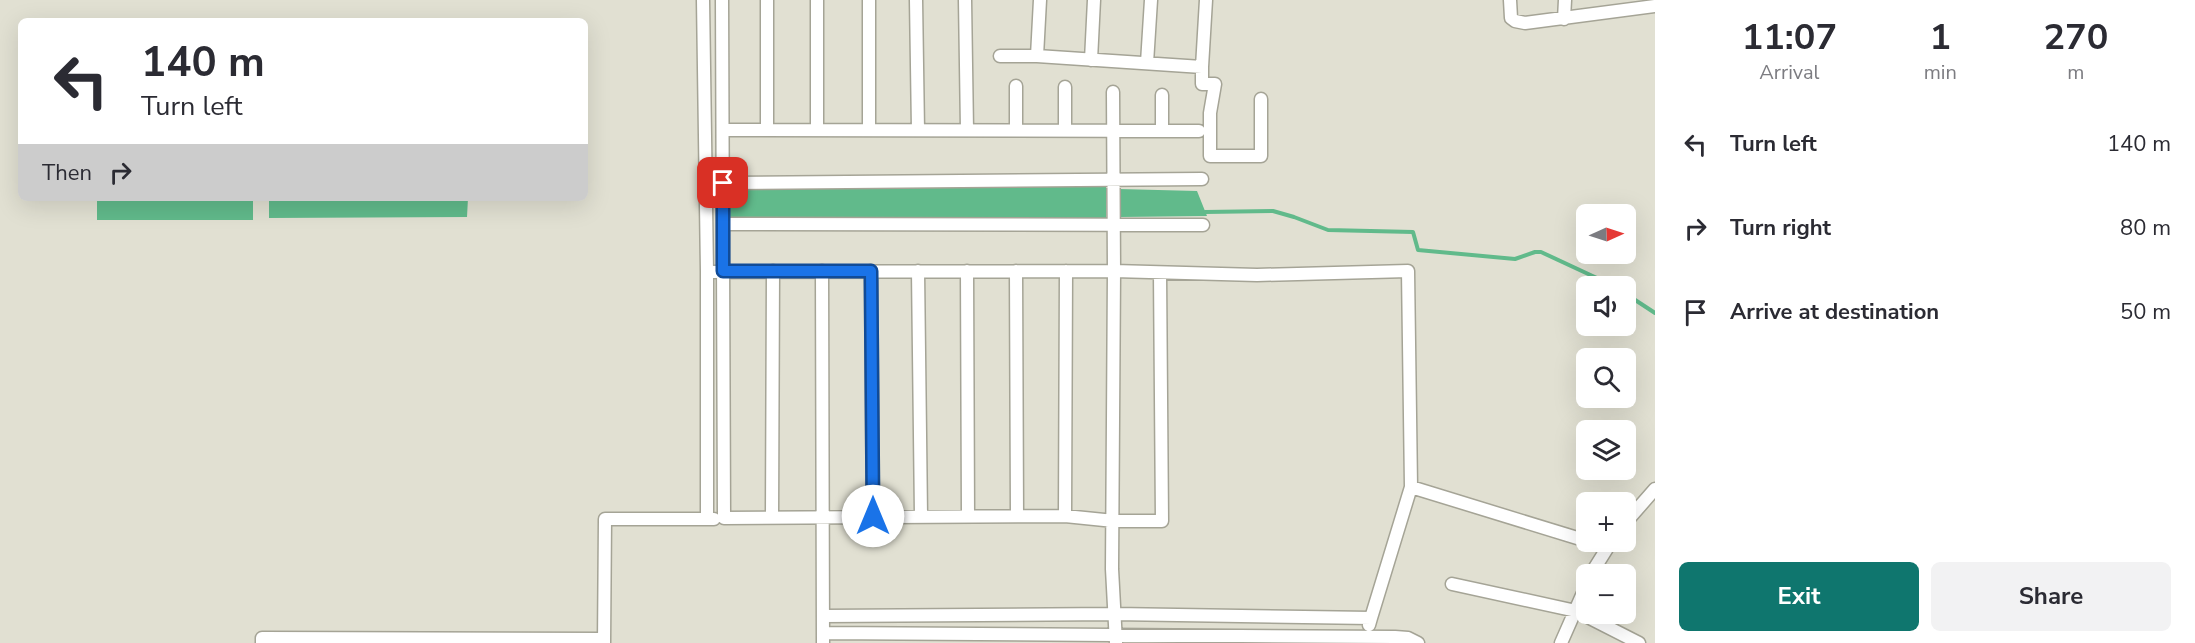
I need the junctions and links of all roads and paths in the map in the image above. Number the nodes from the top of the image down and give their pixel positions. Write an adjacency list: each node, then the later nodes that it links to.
1 (703, 0): 54 (street)
2 (722, 0): 28 (street)
3 (767, 0): 29 (street)
4 (817, 0): 30 (street)
5 (869, 0): 31 (street)
6 (916, 0): 32 (street)
7 (965, 0): 22 (street)
8 (973, 0): 22 (street)
9 (1040, 0): 18 (street)
10 (1094, 0): 19 (street)
11 (1150, 0): 20 (street)
12 (1206, 0): 21 (street)
13 (1510, 0): 16 (street)
14 (1564, 0): 16 (street)
15 (1655, 6): 16 (street)
16 (1564, 19)
17 (1000, 56): 18 (street)
18 (1037, 56): 19 (street)
19 (1091, 60): 20 (street)
20 (1147, 63): 21 (street)
21 (1202, 67): 27 (street)
22 (967, 86): 33 (street)
23 (1016, 86): 34 (street)
24 (1065, 87): 35 (street)
25 (1113, 92): 36 (street)
26 (1162, 95): 37 (street)
27 (1261, 99)
28 (723, 130): 29 (street); 41 (street)
29 (767, 130): 30 (street)
30 (817, 130): 31 (street)
31 (869, 130): 32 (street)
32 (918, 130): 33 (street)
33 (967, 130): 34 (street)
34 (1016, 130): 35 (street)
35 (1065, 130): 36 (street)
36 (1113, 130): 37 (street); 39 (street)
37 (1162, 130): 38 (street)
38 (1199, 131)
39 (1114, 180): 40 (street); 41 (street); 44 (street)
40 (1202, 180)
41 (723, 183): 42 (street)
42 (723, 224): 44 (street); 45 (street)
43 (1203, 225): 44 (street)
44 (1114, 226): 53 (street)
45 (723, 271): 46 (street); 54 (street); 65 (street)
46 (772, 271): 47 (street); 64 (street)
47 (822, 271): 48 (street); 67 (street)
48 (871, 271): 49 (street); 59 (street)
49 (918, 271): 50 (street); 60 (street)
50 (967, 271): 51 (street); 61 (street)
51 (1016, 271): 52 (street); 62 (street)
52 (1066, 271): 53 (street); 63 (street)
53 (1114, 271): 55 (street); 68 (street)
54 (707, 272): 66 (street)
55 (1160, 273): 56 (street); 68 (street)
56 (1411, 487): 69 (street); 74 (street)
57 (1655, 489): 58 (street)
58 (1636, 511)
59 (873, 516): 60 (street); 67 (street)
60 (921, 516): 61 (street)
61 (968, 516): 62 (street)
62 (1017, 516): 63 (street)
63 (1065, 516): 68 (street)
64 (772, 517): 65 (street); 67 (street)
65 (724, 518): 66 (street)
66 (707, 519): 79 (street)
67 (823, 519): 73 (street)
68 (1114, 520): 72 (street)
69 (1576, 537)
70 (1452, 584): 71 (street)
71 (1576, 611): 82 (street)
72 (1115, 614): 73 (street); 74 (street); 78 (street)
73 (824, 616): 77 (street)
74 (1371, 618): 76 (street)
75 (1602, 624): 83 (street)
76 (1365, 636): 78 (street); 81 (street)
77 (823, 638): 78 (street)
78 (1116, 639)
79 (604, 641): 80 (street)
80 (262, 643)
81 (1418, 643)
82 (1561, 643)
83 (1639, 643)

